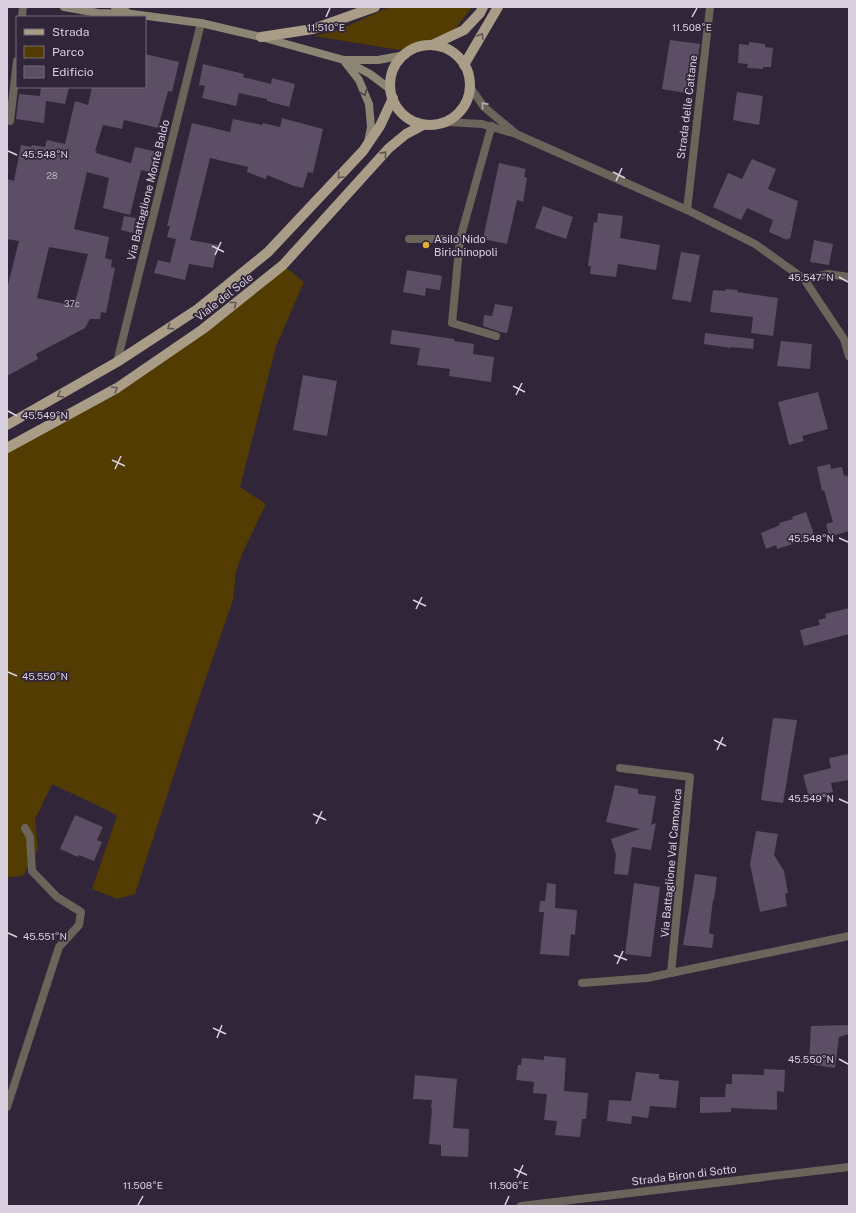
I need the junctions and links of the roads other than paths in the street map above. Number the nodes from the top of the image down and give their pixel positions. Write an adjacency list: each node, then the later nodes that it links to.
1 (64, 7): 7 (street)
2 (115, 7): 7 (street)
3 (375, 7): 11 (main road)
4 (483, 7): 12 (main road)
5 (498, 7): 15 (main road, one-way to 5)
6 (710, 7): 25 (street, Strada delle Cattane)
7 (132, 14): 9 (street)
8 (146, 16): 10 (street)
9 (146, 16)
10 (200, 24): 11 (street); 32 (street, Via Battaglione Monte Baldo)
11 (261, 37): 14 (street)
12 (432, 45): 13 (main road); 15 (main road)
13 (404, 55): 14 (street); 18 (main road)
14 (344, 60): 18 (street); 24 (street, one-way to 24)
15 (464, 65): 17 (main road)
16 (16, 70): 19 (street)
17 (470, 87): 20 (main road); 23 (street, one-way to 17)
18 (392, 94): 21 (main road, Viale del Sole); 24 (main road)
19 (10, 121)
20 (446, 122): 21 (main road, Viale del Sole); 22 (street)
21 (423, 124): 34 (main road, Viale del Sole, one-way to 21)
22 (492, 126): 23 (street); 27 (street)
23 (516, 134): 25 (street)
24 (366, 147): 32 (main road, Viale del Sole, one-way to 32)
25 (687, 210): 29 (street)
26 (409, 239): 27 (street)
27 (460, 239): 30 (street)
28 (849, 278): 29 (street)
29 (804, 279): 31 (street)
30 (496, 336)
31 (849, 356)
32 (117, 362): 33 (main road, Viale del Sole, one-way to 33)
33 (7, 425)
34 (7, 448)
35 (620, 768): 38 (street, Via Battaglione Val Camonica)
36 (25, 828): 40 (street)
37 (849, 936): 38 (street)
38 (671, 973): 39 (street)
39 (582, 983)
40 (7, 1107)
41 (849, 1167): 42 (street, Strada Biron di Sotto)
42 (522, 1206)

